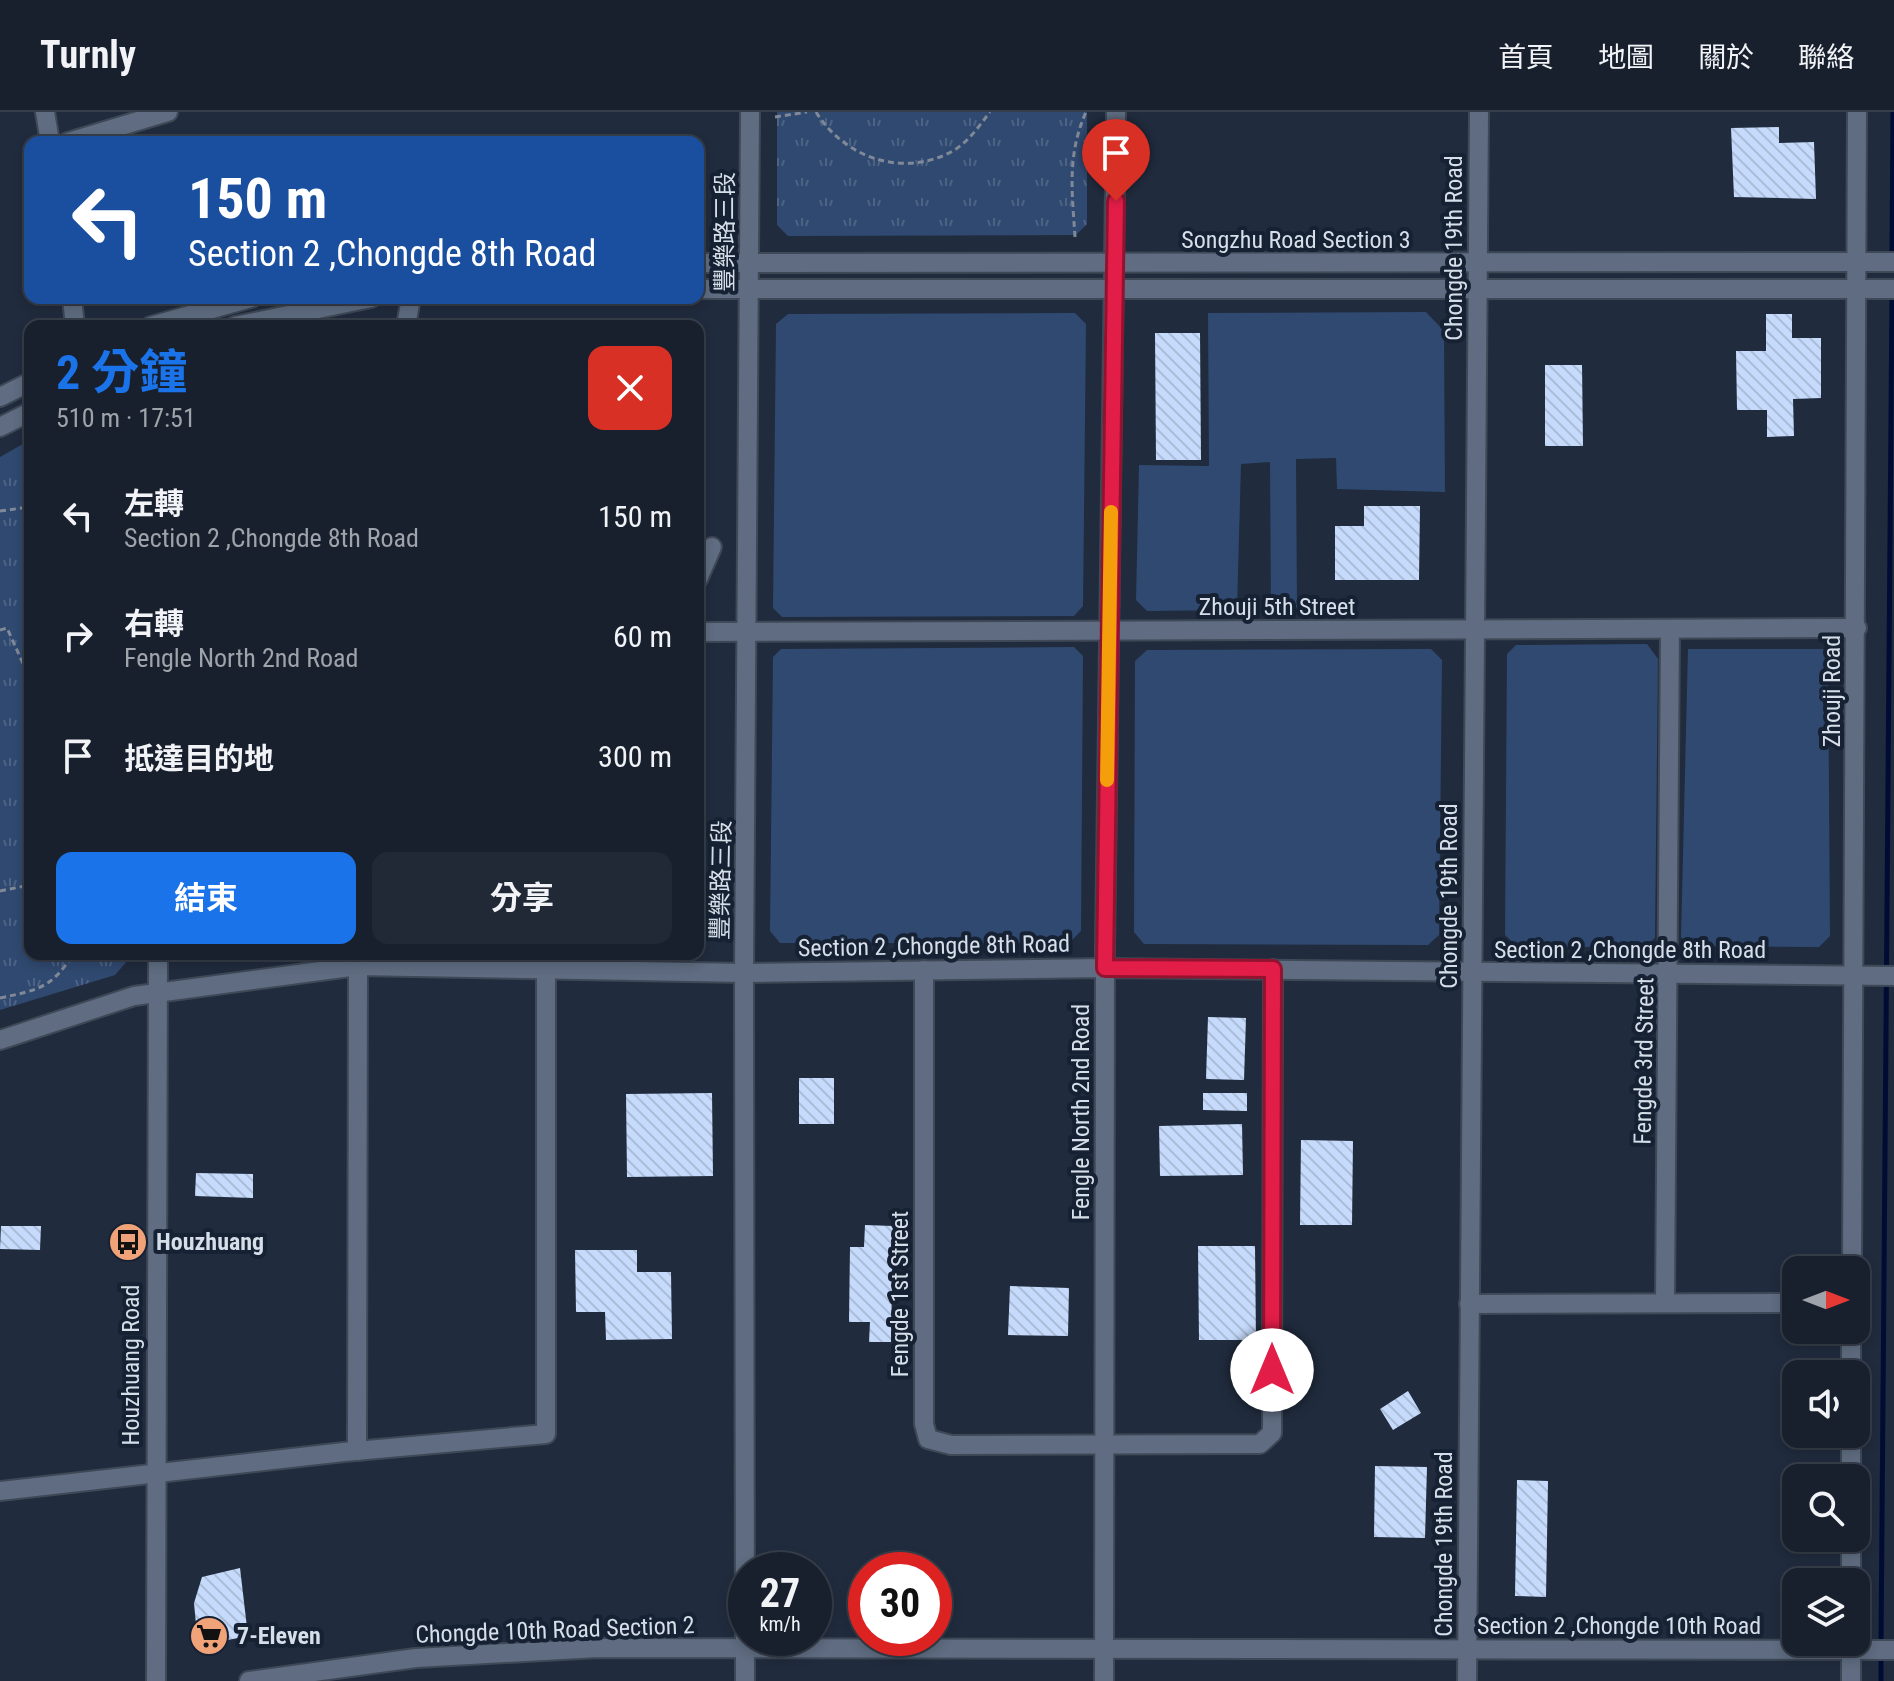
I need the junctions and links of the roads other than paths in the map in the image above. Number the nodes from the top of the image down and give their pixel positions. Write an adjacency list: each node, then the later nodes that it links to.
1 (45, 112): 7 (street)
2 (168, 112): 8 (street)
3 (750, 112): 12 (street, 豐樂路三段)
4 (1116, 112): 13 (street, Fengle North 2nd Road)
5 (1479, 112): 14 (street, Chongde 19th Road)
6 (1857, 112): 11 (street, Zhouji Road)
7 (49, 136)
8 (88, 136)
9 (1894, 262): 11 (street, Songzhu Road Section 3)
10 (704, 263): 12 (street, Songzhu Road Section 3)
11 (1856, 263): 14 (street, Songzhu Road Section 3); 18 (street, Zhouji Road)
12 (750, 264): 13 (street, Songzhu Road Section 3); 17 (street, 豐樂路三段)
13 (1114, 264): 14 (street, Songzhu Road Section 3); 20 (street, Fengle North 2nd Road)
14 (1478, 264): 15 (street, Chongde 19th Road)
15 (1478, 288): 18 (street, Songzhu Road Section 3); 20 (street, Songzhu Road Section 3); 33 (street, Chongde 19th Road)
16 (704, 289): 17 (street, Songzhu Road Section 3)
17 (749, 289): 20 (street, Songzhu Road Section 3); 34 (street, 豐樂路三段)
18 (1855, 289): 19 (street, Songzhu Road Section 3); 31 (street, Zhouji Road)
19 (1894, 289)
20 (1114, 291): 36 (street, Fengle North 2nd Road)
21 (230, 304): 23 (street)
22 (342, 304): 24 (street)
23 (172, 320)
24 (264, 320)
25 (24, 385): 26 (street)
26 (0, 397)
27 (24, 415): 28 (street)
28 (0, 427)
29 (712, 547): 30 (street)
30 (704, 570)
31 (1857, 628): 32 (street, Zhouji 5th Street); 46 (street, Zhouji Road)
32 (1670, 629): 33 (street, Zhouji 5th Street); 45 (street, Fengde 3rd Street)
33 (1476, 630): 36 (street, Zhouji 5th Street); 44 (street, Chongde 19th Road)
34 (748, 631): 35 (street, Zhouji 5th Street); 36 (street, Zhouji 5th Street); 43 (street, 豐樂路三段)
35 (704, 632)
36 (1110, 632): 40 (street, Fengle North 2nd Road)
37 (158, 960): 48 (street, Houzhuang Road)
38 (358, 960): 39 (street, Section 2 ,Chongde 8th Road); 48 (street, Section 2 ,Chongde 8th Road); 55 (street)
39 (546, 962): 43 (street, Section 2 ,Chongde 8th Road); 55 (street)
40 (1105, 968): 41 (street, Section 2 ,Chongde 8th Road); 42 (street, Section 2 ,Chongde 8th Road); 54 (street, Fengle North 2nd Road)
41 (1273, 969): 44 (street, Section 2 ,Chongde 8th Road); 54 (street)
42 (924, 970): 43 (street, Section 2 ,Chongde 8th Road); 54 (street, Fengde 1st Street)
43 (744, 973): 58 (street, 豐樂路三段)
44 (1473, 973): 45 (street, Section 2 ,Chongde 8th Road); 53 (street, Chongde 19th Road)
45 (1669, 973): 46 (street, Section 2 ,Chongde 8th Road); 51 (street, Fengde 3rd Street)
46 (1853, 975): 47 (street, Section 2 ,Chongde 8th Road); 50 (street, Zhouji Road)
47 (1889, 976)
48 (158, 992): 49 (street, Section 2 ,Chongde 8th Road); 56 (street, Houzhuang Road)
49 (0, 1040)
50 (1852, 1256)
51 (1665, 1303): 52 (street); 53 (street)
52 (1782, 1303)
53 (1469, 1304): 63 (street, Chongde 19th Road)
54 (1105, 1445): 62 (street, Fengle North 2nd Road)
55 (357, 1451): 56 (street)
56 (155, 1473): 57 (street); 66 (street, Houzhuang Road)
57 (0, 1491)
58 (744, 1552)
59 (1782, 1647): 63 (street, Section 2 ,Chongde 10th Road)
60 (728, 1649): 67 (street, Chongde 10th Road Section 2)
61 (832, 1649): 62 (street, Chongde 10th Road Section 2)
62 (1104, 1650): 63 (street, Section 2 ,Chongde 10th Road); 69 (street, Fengle North 2nd Road)
63 (1467, 1650): 70 (street, Chongde 19th Road)
64 (744, 1656): 68 (street, 豐樂路三段)
65 (1851, 1656): 71 (street)
66 (156, 1681)
67 (249, 1681)
68 (745, 1681)
69 (1104, 1681)
70 (1467, 1681)
71 (1851, 1681)

